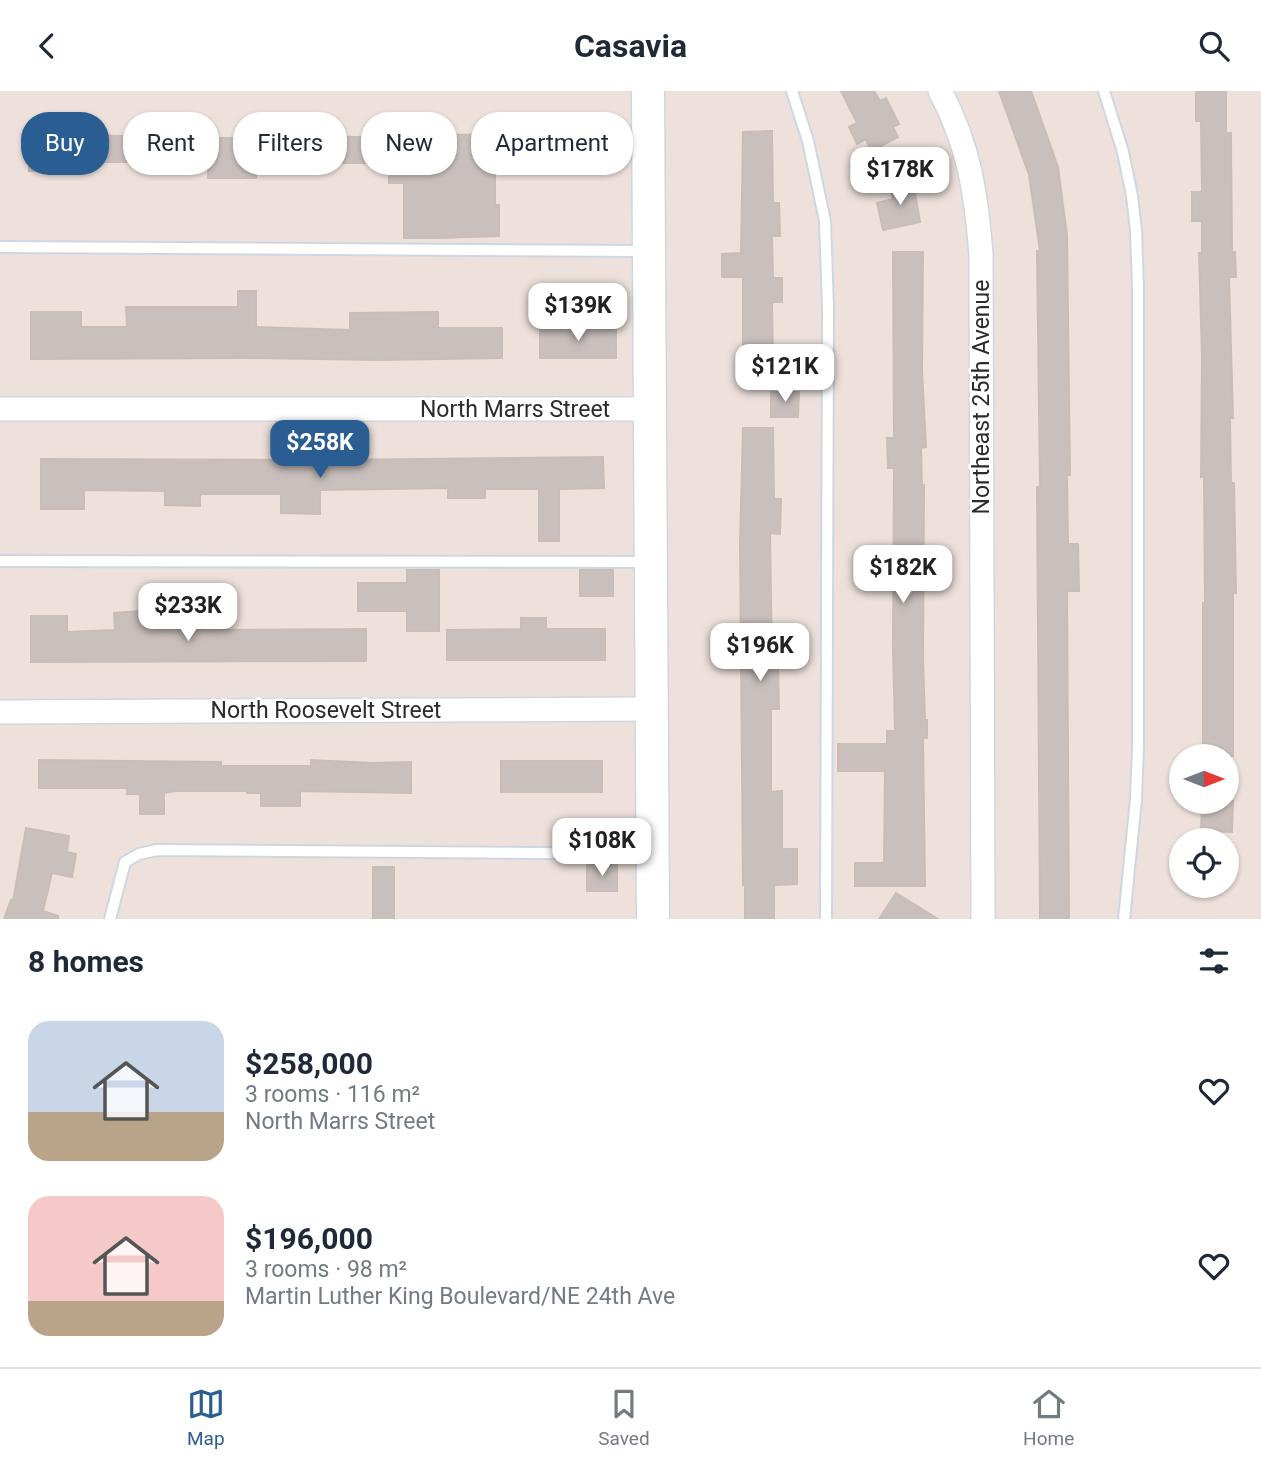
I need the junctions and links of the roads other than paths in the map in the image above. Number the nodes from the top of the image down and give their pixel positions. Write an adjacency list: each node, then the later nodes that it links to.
1 (648, 91): 6 (main road)
2 (792, 91): 16 (lane)
3 (940, 91): 17 (street, Northeast 25th Avenue)
4 (1104, 91): 18 (lane)
5 (0, 247): 6 (lane)
6 (650, 251): 8 (main road)
7 (0, 409): 8 (street, North Marrs Street)
8 (651, 409): 10 (main road)
9 (0, 561): 10 (lane)
10 (653, 562): 11 (main road)
11 (652, 709): 12 (street, North Roosevelt Street); 13 (main road)
12 (0, 712)
13 (653, 854): 14 (lane); 15 (main road)
14 (110, 919)
15 (653, 919)
16 (826, 919)
17 (983, 919)
18 (1124, 919)

